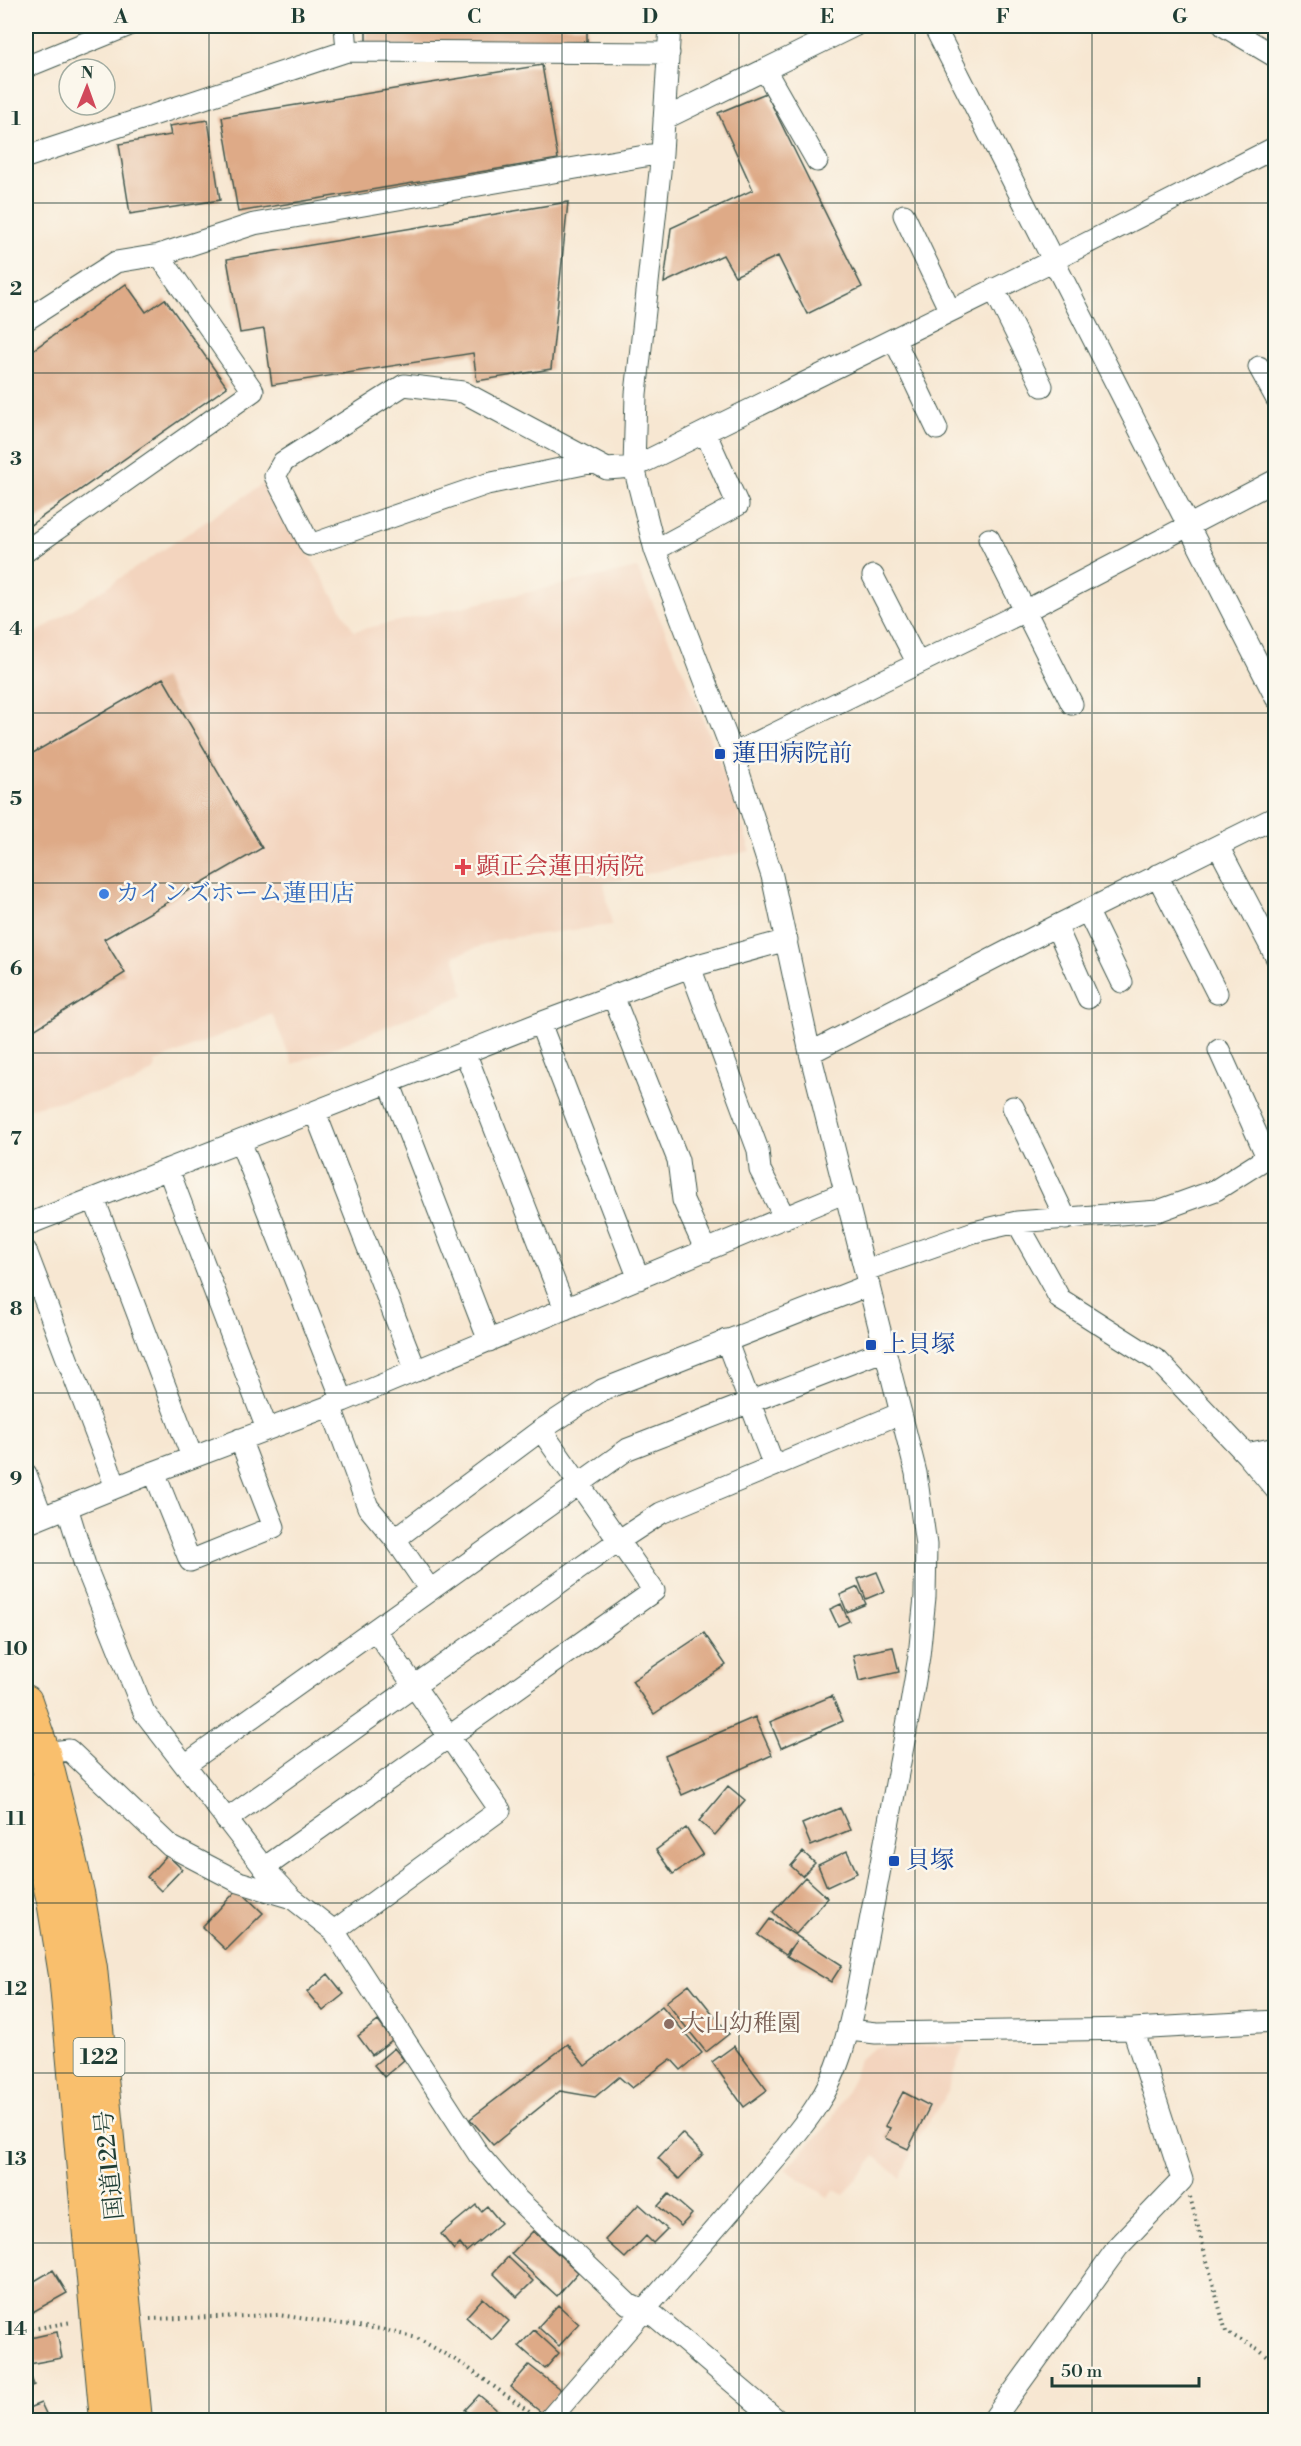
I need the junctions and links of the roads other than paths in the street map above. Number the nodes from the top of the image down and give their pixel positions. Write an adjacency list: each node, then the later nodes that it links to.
1 (127, 26): 10 (street)
2 (345, 26): 7 (street)
3 (670, 26): 8 (street)
4 (854, 26): 11 (street)
5 (934, 26): 19 (street)
6 (1224, 26): 9 (street)
7 (347, 51): 8 (street); 15 (street)
8 (669, 52): 12 (street)
9 (1275, 57)
10 (26, 67)
11 (765, 70): 12 (street); 16 (street)
12 (664, 119): 14 (street)
13 (1275, 147): 19 (street)
14 (662, 153): 18 (street); 30 (street)
15 (26, 157)
16 (817, 161)
17 (903, 215): 21 (street)
18 (159, 255): 22 (street); 34 (street)
19 (1052, 261): 20 (street); 32 (street)
20 (994, 290): 21 (street); 25 (street)
21 (950, 311): 23 (street)
22 (26, 320)
23 (894, 339): 27 (street); 28 (street)
24 (1259, 367): 26 (street)
25 (1042, 386)
26 (1275, 398)
27 (937, 429)
28 (705, 432): 30 (street); 35 (street)
29 (594, 462): 29 (street); 30 (street)
30 (634, 467): 35 (street)
31 (1275, 480): 32 (street)
32 (1186, 525): 37 (street); 39 (street)
33 (989, 539): 37 (street)
34 (26, 550)
35 (655, 550): 41 (street)
36 (873, 576): 38 (street)
37 (1025, 611): 38 (street); 40 (street)
38 (917, 662): 41 (street)
39 (1275, 698)
40 (1072, 704)
41 (734, 754): 47 (street)
42 (1275, 817): 43 (street)
43 (1218, 846): 44 (street); 48 (street)
44 (1157, 875): 45 (street); 51 (street)
45 (1088, 910): 46 (street); 50 (street)
46 (1056, 926): 53 (street); 57 (street)
47 (787, 940): 49 (street); 57 (street)
48 (1275, 957)
49 (690, 967): 52 (street); 66 (street)
50 (1122, 982)
51 (1217, 993)
52 (613, 996): 54 (street); 71 (street)
53 (1088, 998)
54 (540, 1023): 56 (street); 73 (street)
55 (1219, 1050): 62 (street)
56 (465, 1052): 58 (street); 74 (street)
57 (810, 1053): 64 (street)
58 (389, 1082): 60 (street); 76 (street)
59 (1013, 1107): 67 (street)
60 (315, 1112): 61 (street); 78 (street)
61 (240, 1141): 63 (street); 80 (street)
62 (1271, 1155): 67 (street)
63 (168, 1169): 65 (street); 82 (street)
64 (846, 1192): 66 (street); 72 (street)
65 (93, 1198): 69 (street); 87 (street)
66 (785, 1218): 71 (street)
67 (1066, 1219): 68 (street)
68 (1017, 1222): 72 (street); 86 (street)
69 (26, 1226)
70 (26, 1251): 92 (street)
71 (706, 1251): 73 (street)
72 (868, 1278): 75 (street); 77 (street)
73 (639, 1279): 74 (street)
74 (565, 1309): 76 (street)
75 (726, 1340): 79 (street); 83 (street)
76 (489, 1341): 78 (street)
77 (885, 1350): 79 (street); 81 (street)
78 (416, 1371): 80 (street)
79 (750, 1402): 88 (street); 91 (street)
80 (337, 1403): 82 (street); 96 (street)
81 (901, 1413): 88 (street); 112 (street)
82 (267, 1429): 84 (street)
83 (542, 1431): 91 (street); 96 (street)
84 (240, 1439): 87 (street); 89 (street)
85 (1275, 1449): 86 (street)
86 (1246, 1454): 93 (street)
87 (192, 1457): 89 (street)
88 (774, 1466): 97 (street)
89 (154, 1472): 92 (street)
90 (26, 1474): 95 (street)
91 (579, 1485): 97 (street); 98 (street)
92 (116, 1487): 94 (street)
93 (1275, 1490)
94 (67, 1507): 95 (street); 104 (street)
95 (34, 1520)
96 (395, 1539): 98 (street)
97 (618, 1541): 100 (street); 102 (street)
98 (430, 1590): 99 (street)
99 (376, 1631): 100 (street); 104 (street)
100 (415, 1687): 102 (street); 106 (street)
101 (26, 1701): 103 (highway, 国道122号 / 122)
102 (449, 1737): 107 (street); 109 (street)
103 (44, 1753): 108 (street); 114 (highway, 国道122号 / 122)
104 (185, 1765): 106 (street)
105 (26, 1789): 114 (highway, 国道122号 / 122)
106 (226, 1820): 107 (street)
107 (264, 1868): 108 (street)
108 (292, 1898): 109 (street)
109 (334, 1931): 113 (street)
110 (1275, 2021): 111 (street)
111 (1133, 2029): 112 (street); 119 (street)
112 (849, 2030): 113 (street)
113 (644, 2312): 117 (street); 118 (street)
114 (112, 2318): 115 (highway, 国道122号 / 122); 116 (highway, 国道122号 / 122)
115 (106, 2421)
116 (136, 2421)
117 (549, 2421)
118 (777, 2421)
119 (993, 2421)

